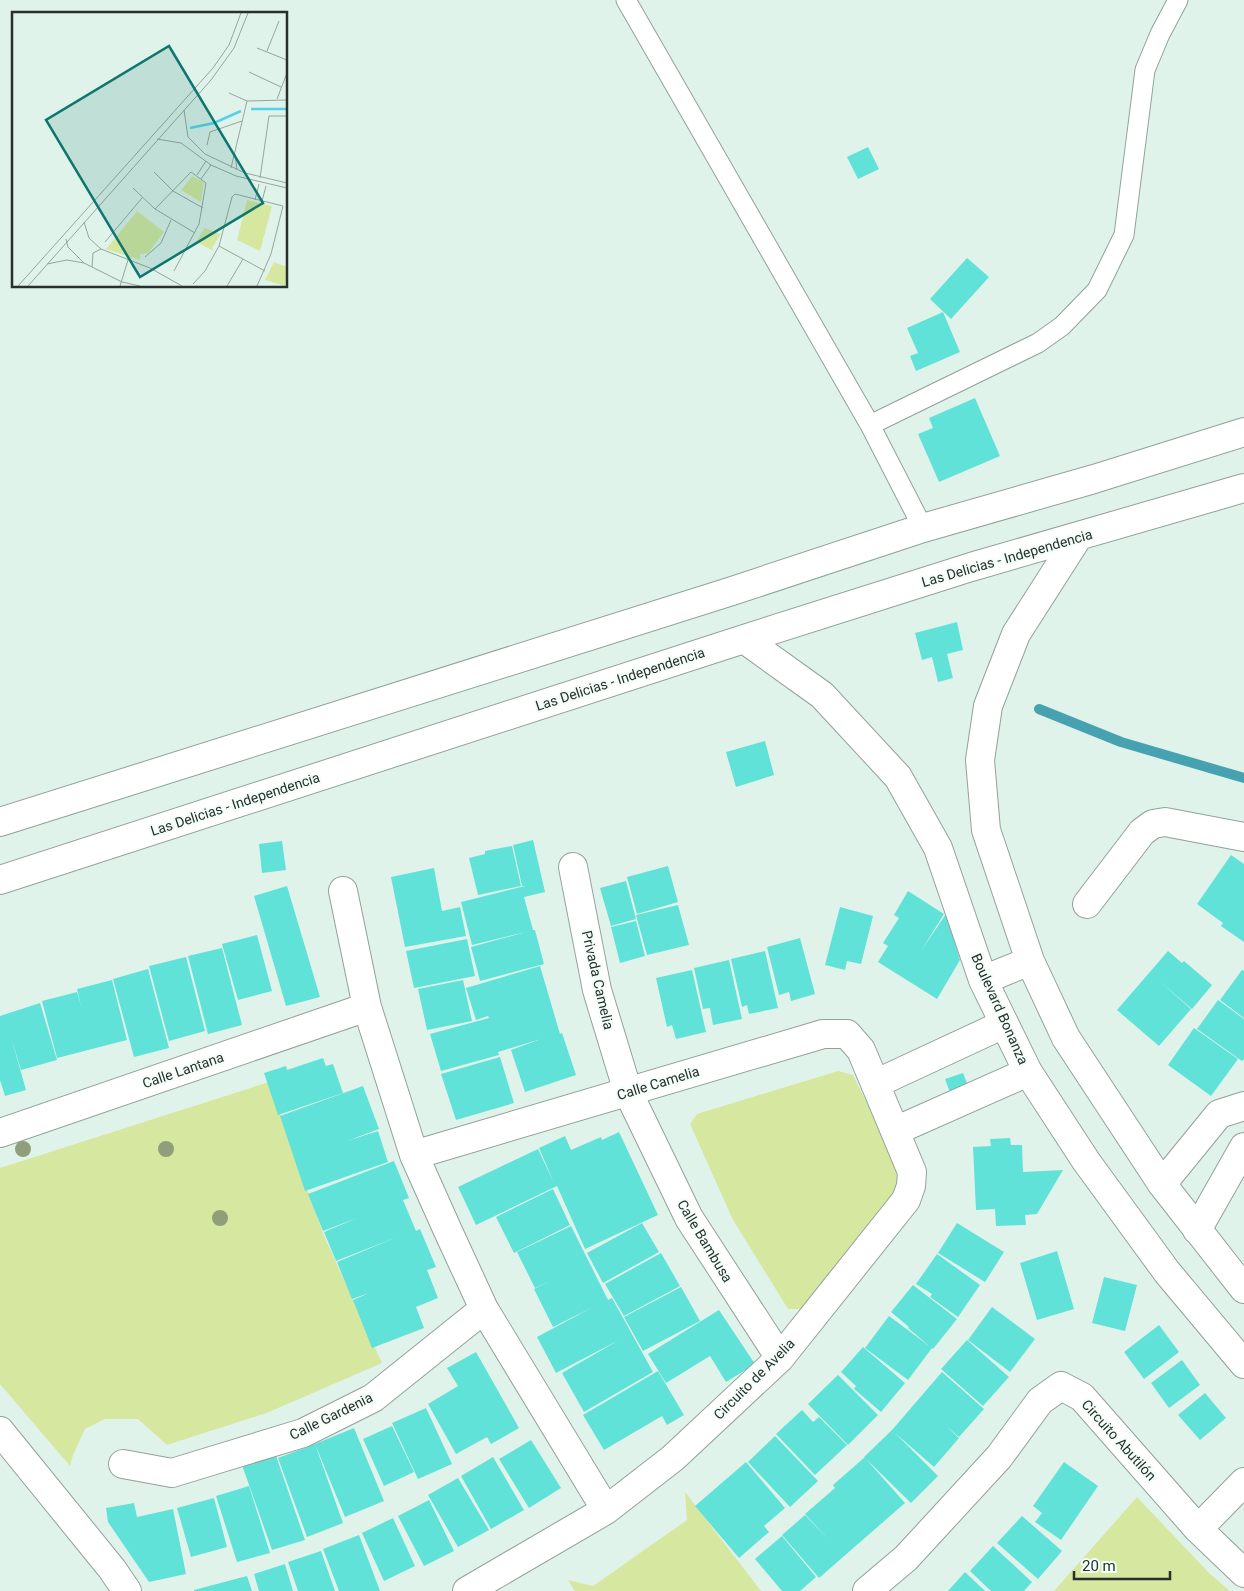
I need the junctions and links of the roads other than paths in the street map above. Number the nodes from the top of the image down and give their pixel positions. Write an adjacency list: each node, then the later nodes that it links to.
1 (626, 0): 3 (lane)
2 (1178, 0): 3 (lane)
3 (870, 426): 6 (lane)
4 (1244, 432): 6 (street)
5 (1244, 488): 7 (street, Las Delicias - Independencia)
6 (923, 528): 9 (street)
7 (1078, 537): 8 (street, Las Delicias - Independencia); 15 (street)
8 (744, 639): 12 (street, Las Delicias - Independencia); 16 (street, Boulevard Bonanza)
9 (0, 822)
10 (1244, 837): 14 (street)
11 (573, 867): 21 (street, Privada Camelia)
12 (0, 880)
13 (343, 891): 17 (street)
14 (1086, 904)
15 (1030, 961): 16 (street); 27 (street)
16 (984, 980): 18 (street, Boulevard Bonanza)
17 (367, 1007): 24 (street, Calle Lantana); 26 (street)
18 (1004, 1024): 19 (street, Boulevard Bonanza); 20 (street)
19 (1028, 1072): 23 (street); 32 (street, Boulevard Bonanza)
20 (875, 1084): 21 (street, Calle Camelia); 23 (street, Circuito de Avelia)
21 (628, 1092): 26 (street, Calle Camelia); 31 (street, Calle Bambusa)
22 (1244, 1106): 27 (street)
23 (895, 1131): 31 (street, Circuito de Avelia)
24 (0, 1132)
25 (1244, 1147): 28 (street)
26 (414, 1155): 30 (street)
27 (1162, 1184): 28 (street)
28 (1197, 1230): 29 (street)
29 (1244, 1289)
30 (484, 1309): 34 (street, Calle Gardenia); 36 (street)
31 (780, 1358): 36 (street, Circuito de Avelia)
32 (1244, 1364)
33 (0, 1431): 39 (street)
34 (123, 1464)
35 (1244, 1482): 37 (street)
36 (606, 1510): 40 (street, Circuito de Avelia)
37 (1198, 1528): 38 (street, Circuito Abutilón); 41 (street, Circuito Abutilón)
38 (1244, 1572)
39 (127, 1591)
40 (466, 1591)
41 (866, 1591)

